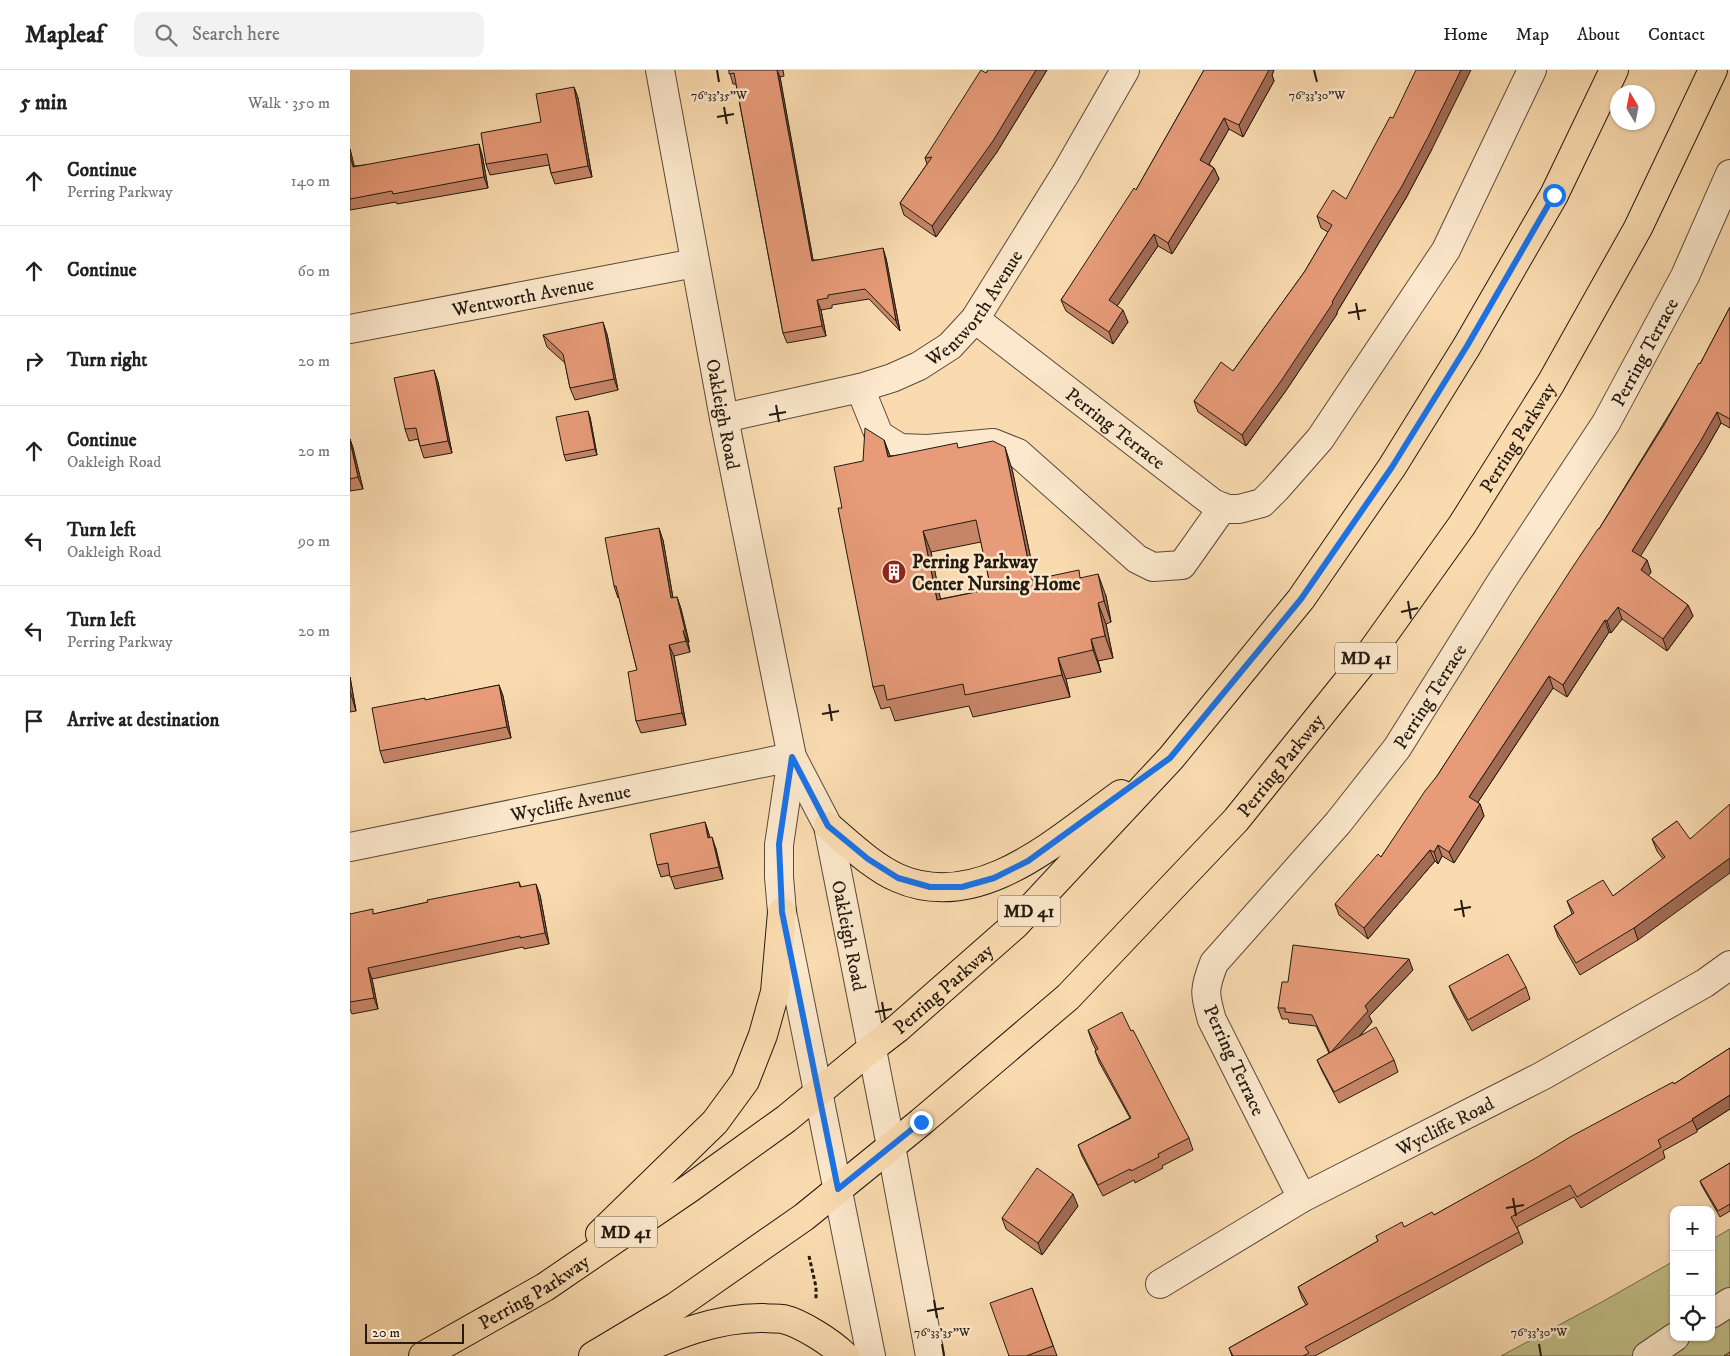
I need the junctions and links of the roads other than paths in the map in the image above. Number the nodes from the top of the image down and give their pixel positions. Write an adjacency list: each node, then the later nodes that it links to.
1 (660, 70): 7 (street, Oakleigh Road)
2 (1125, 70): 8 (street, Wentworth Avenue)
3 (1532, 70): 12 (street)
4 (1614, 70): 14 (main road, Perring Parkway / MD 41)
5 (1712, 70): 21 (main road, Perring Parkway / MD 41)
6 (1730, 174): 23 (street, Perring Terrace)
7 (695, 263): 9 (street, Wentworth Avenue); 11 (street, Oakleigh Road)
8 (975, 319): 10 (street, Wentworth Avenue); 12 (street, Perring Terrace)
9 (350, 329)
10 (860, 388): 11 (street, Wentworth Avenue); 12 (street)
11 (724, 418): 13 (street, Oakleigh Road)
12 (1223, 508)
13 (792, 757): 15 (street, Oakleigh Road); 16 (street, Wycliffe Avenue); 17 (street, Oakleigh Road)
14 (1170, 758): 15 (main road); 19 (main road, Perring Parkway / MD 41)
15 (828, 826): 19 (street, Oakleigh Road)
16 (350, 847)
17 (782, 912): 20 (street, Oakleigh Road); 25 (main road)
18 (1730, 965): 23 (street, Wycliffe Road)
19 (872, 1048): 20 (main road, Perring Parkway / MD 41); 21 (street, Oakleigh Road)
20 (818, 1093): 22 (street, Oakleigh Road); 25 (main road, Perring Parkway / MD 41)
21 (891, 1146): 22 (main road, Perring Parkway / MD 41); 34 (street, Oakleigh Road)
22 (838, 1189): 30 (main road, Perring Parkway / MD 41); 33 (street, Oakleigh Road)
23 (1302, 1198): 24 (street, Wycliffe Road)
24 (1160, 1284)
25 (546, 1287): 29 (main road, Perring Parkway / MD 41)
26 (1730, 1302): 27 (street)
27 (1715, 1311)
28 (1670, 1341): 35 (street)
29 (423, 1356)
30 (593, 1356)
31 (629, 1356): 32 (main road)
32 (845, 1356)
33 (871, 1356)
34 (930, 1356)
35 (1646, 1356)

